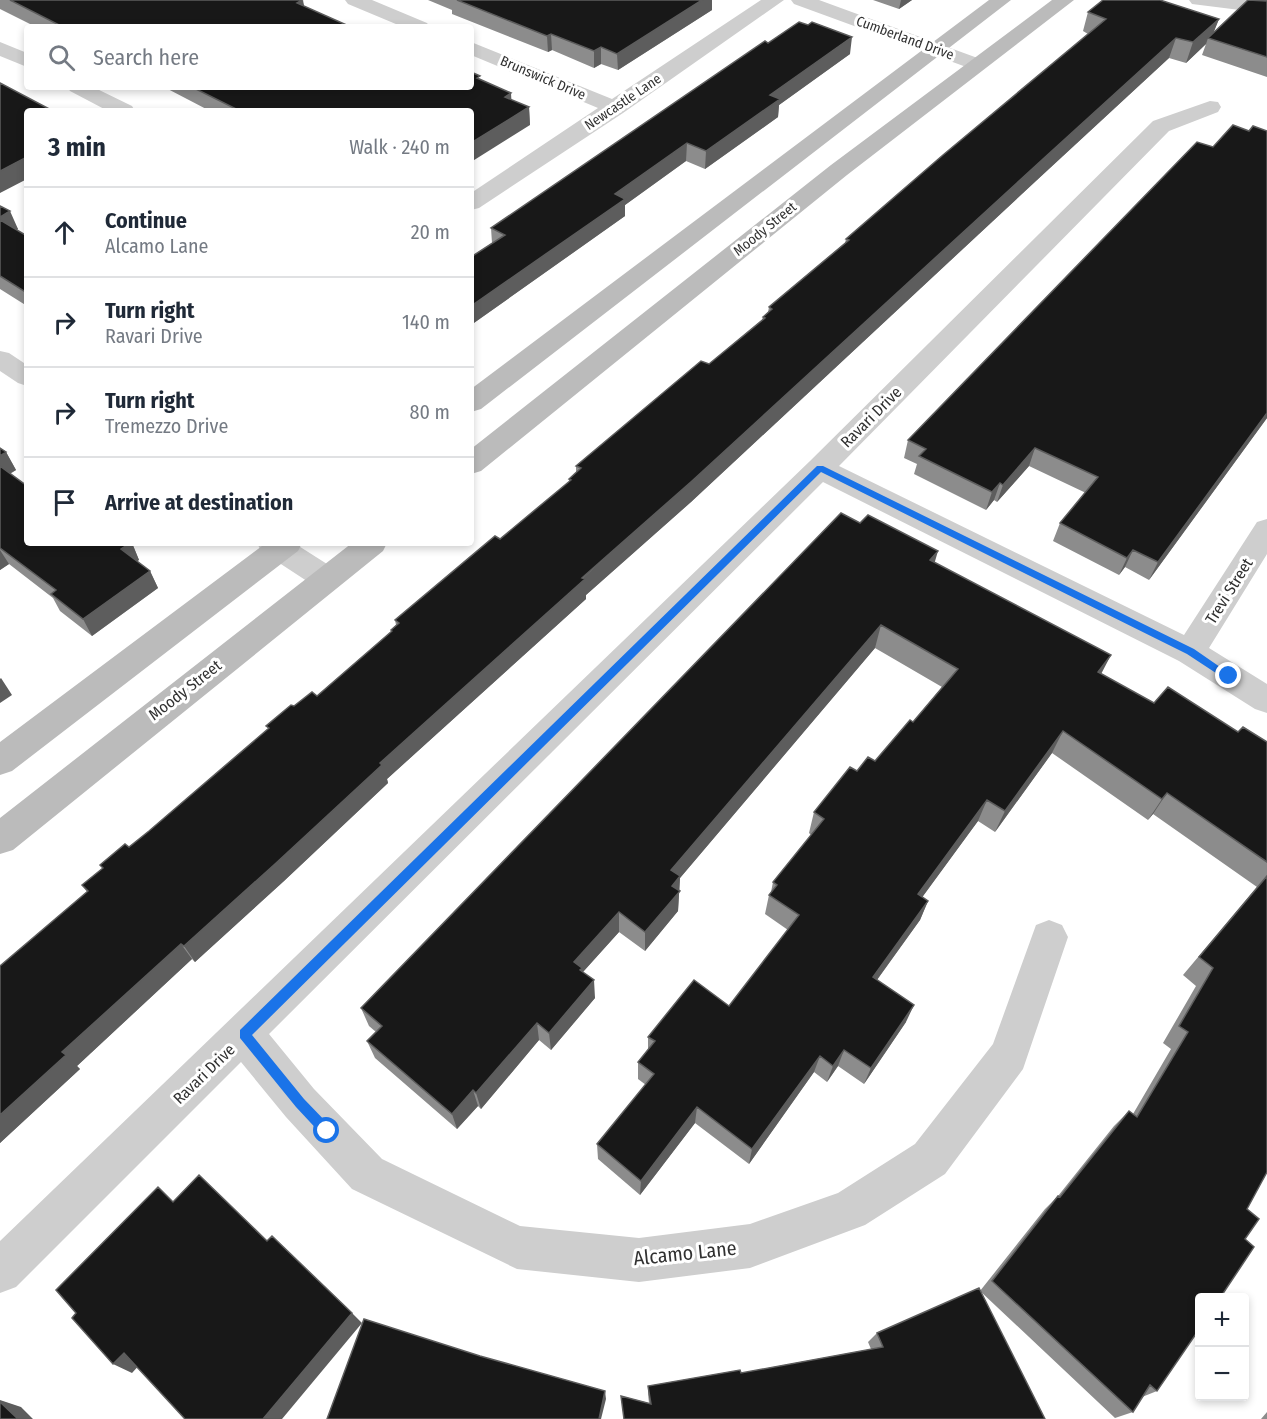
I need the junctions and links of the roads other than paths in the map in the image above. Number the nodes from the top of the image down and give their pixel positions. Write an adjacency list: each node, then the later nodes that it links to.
1 (355, 0): 8 (street)
2 (774, 0): 16 (street, Newcastle Lane)
3 (801, 0): 11 (street, Cumberland Drive)
4 (1001, 0): 11 (main road)
5 (1064, 0): 13 (main road, Moody Street)
6 (1199, 0): 7 (street)
7 (1267, 12)
8 (413, 24)
9 (0, 48): 12 (street)
10 (474, 49): 16 (street, Brunswick Drive)
11 (936, 50): 13 (street, Cumberland Drive); 21 (main road)
12 (24, 60)
13 (976, 64): 22 (main road, Moody Street)
14 (83, 90): 15 (street)
15 (118, 108)
16 (615, 108): 18 (street, Newcastle Lane)
17 (1210, 108): 23 (street, Ravari Drive)
18 (474, 201)
19 (0, 359): 20 (street)
20 (24, 375)
21 (474, 401)
22 (474, 462)
23 (820, 468): 29 (street); 34 (street, Ravari Drive)
24 (1267, 530): 29 (street, Trevi Street)
25 (279, 546): 31 (main road)
26 (281, 546): 28 (street)
27 (368, 546): 28 (main road, Moody Street)
28 (327, 579): 32 (main road, Moody Street)
29 (1190, 652): 30 (street)
30 (1267, 700)
31 (0, 761)
32 (0, 840)
33 (1049, 937): 34 (street, Alcamo Lane)
34 (244, 1034): 35 (street, Ravari Drive)
35 (0, 1271)

